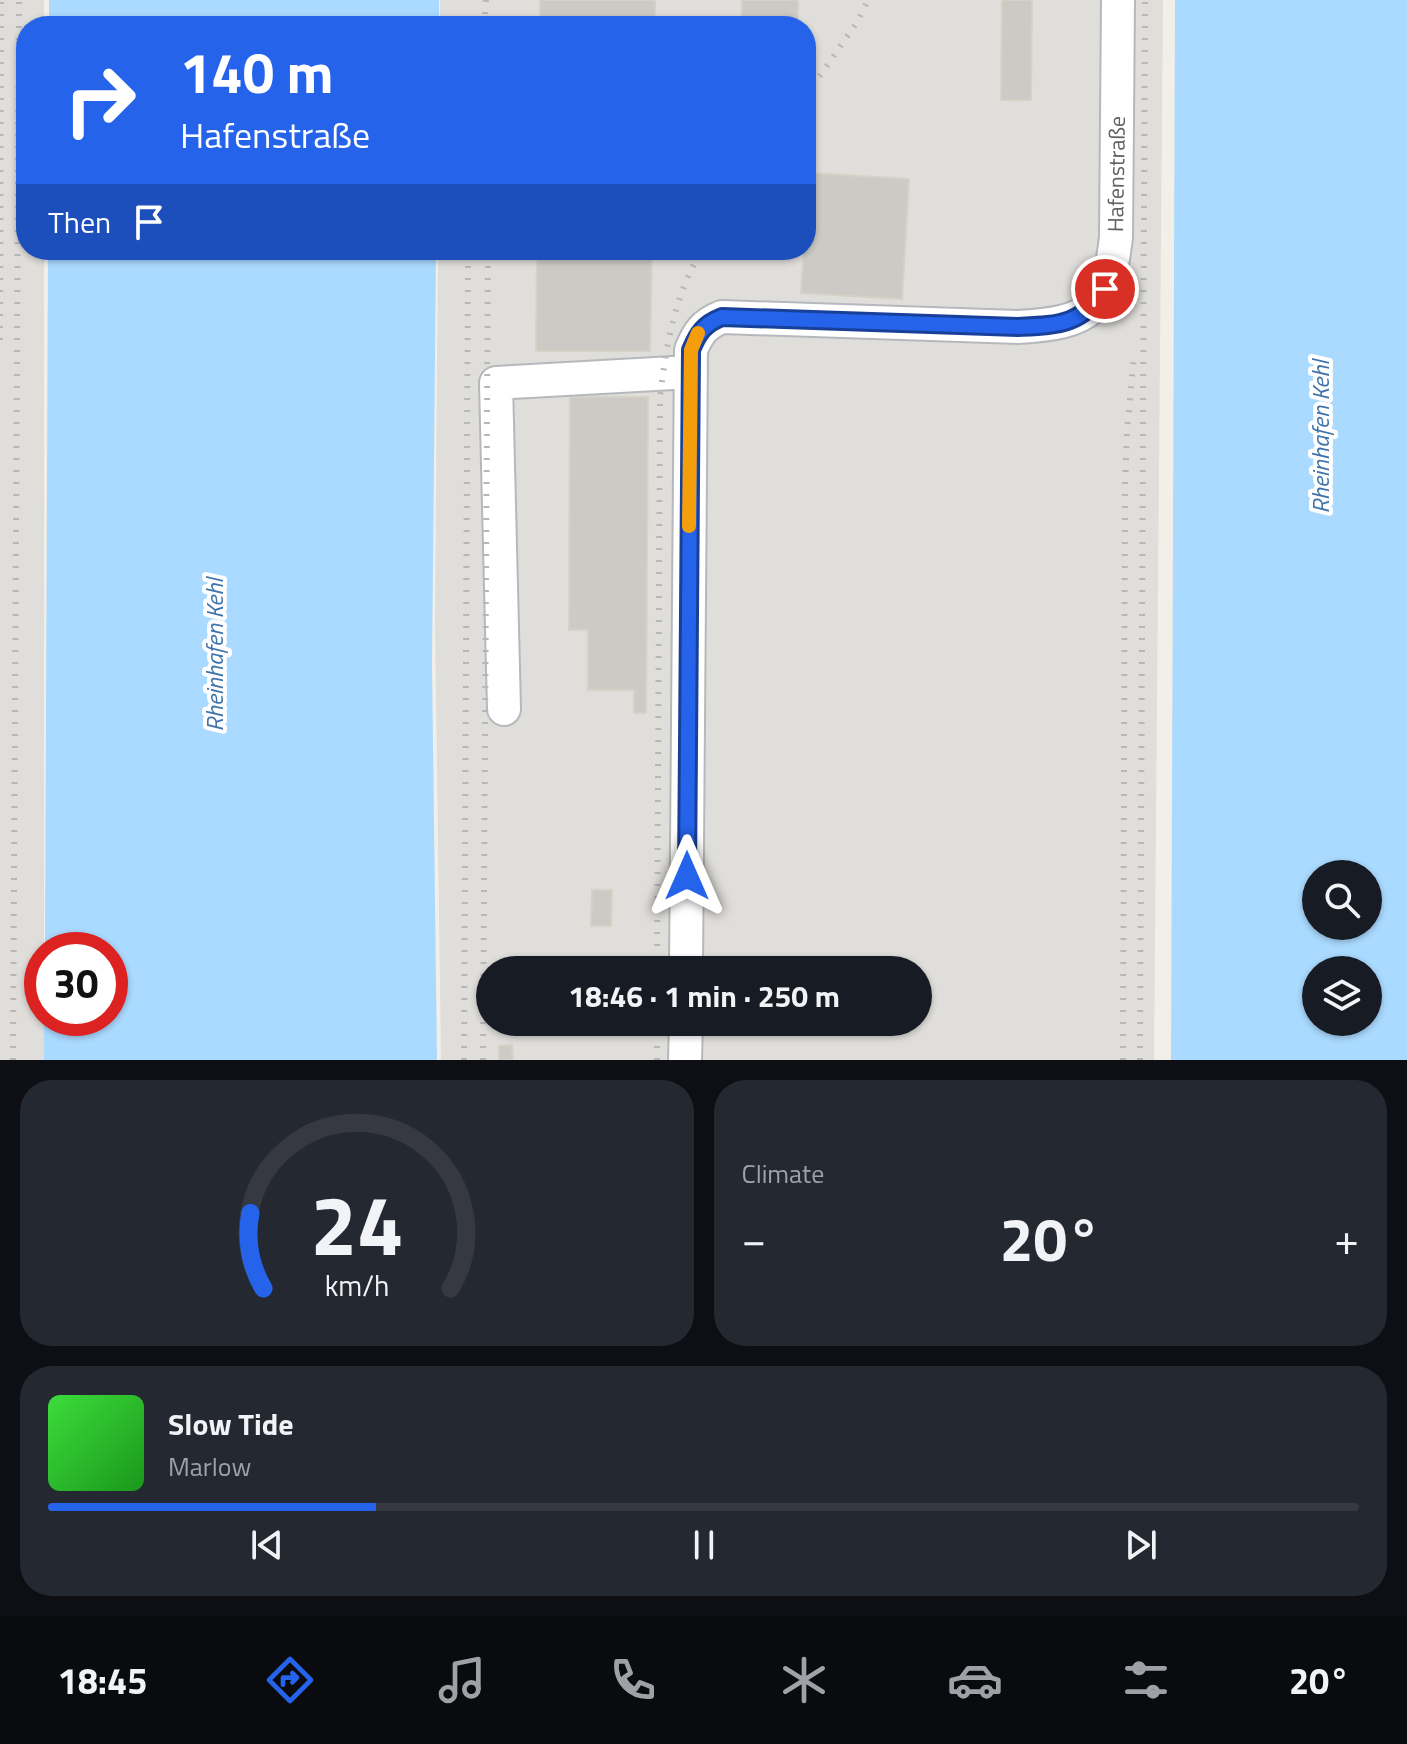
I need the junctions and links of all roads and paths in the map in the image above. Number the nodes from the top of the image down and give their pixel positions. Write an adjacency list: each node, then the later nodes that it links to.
1 (1118, 0): 2 (street, Hafenstraße)
2 (691, 372): 3 (street); 4 (street, Hafenstraße)
3 (504, 709)
4 (686, 956)
5 (686, 1036): 6 (street)
6 (685, 1060)

